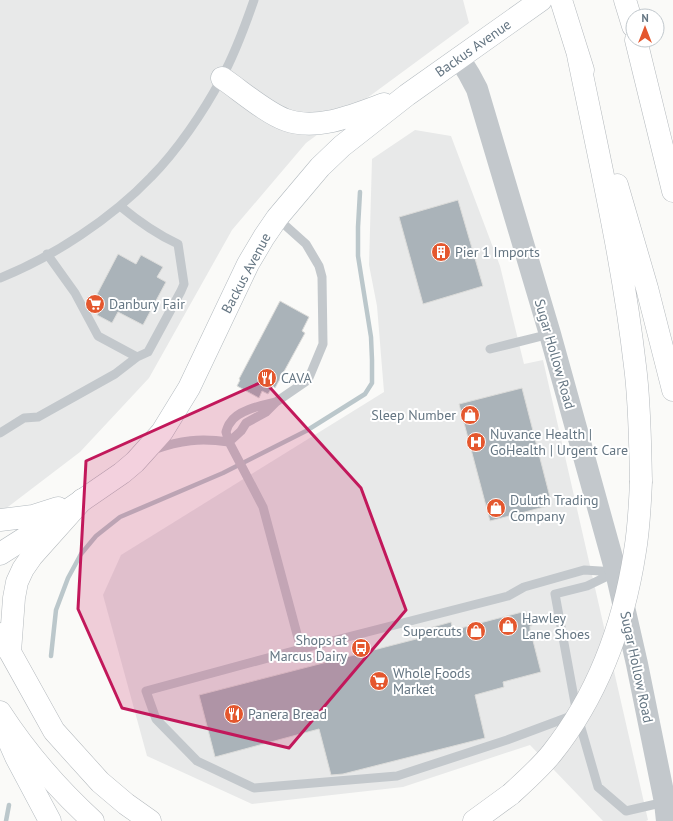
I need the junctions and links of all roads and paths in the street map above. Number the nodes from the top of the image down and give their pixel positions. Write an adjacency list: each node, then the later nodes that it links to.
1 (254, 0): 8 (lane)
2 (541, 0): 7 (main road, Backus Avenue)
3 (561, 0): 6 (main road)
4 (639, 48): 10 (main road)
5 (639, 48): 11 (main road)
6 (578, 55): 19 (main road); 37 (main road, bridge)
7 (459, 58): 9 (main road, Backus Avenue); 16 (street, Sugar Hollow Road)
8 (222, 78): 9 (main road); 12 (lane)
9 (407, 95): 13 (main road, Backus Avenue)
10 (673, 158)
11 (673, 191)
12 (120, 206): 14 (lane); 18 (lane)
13 (277, 218): 20 (lane); 23 (main road, Backus Avenue)
14 (47, 254): 15 (lane); 18 (lane)
15 (0, 278)
16 (550, 334): 17 (lane); 27 (street, Sugar Hollow Road)
17 (490, 349)
18 (137, 357): 21 (lane)
19 (673, 390)
20 (276, 402): 22 (lane); 22 (lane)
21 (0, 433)
22 (230, 442): 23 (lane); 29 (lane)
23 (142, 454): 24 (main road, Backus Avenue)
24 (82, 500): 25 (main road); 26 (main road, Backus Avenue); 28 (main road)
25 (0, 520)
26 (0, 554)
27 (616, 572): 29 (lane); 31 (lane); 33 (street, Sugar Hollow Road)
28 (5, 643): 36 (main road)
29 (301, 649): 31 (lane)
30 (0, 712): 35 (main road)
31 (577, 714): 33 (lane)
32 (0, 721): 34 (main road)
33 (666, 812)
34 (50, 821)
35 (93, 821)
36 (150, 821)
37 (474, 821)

